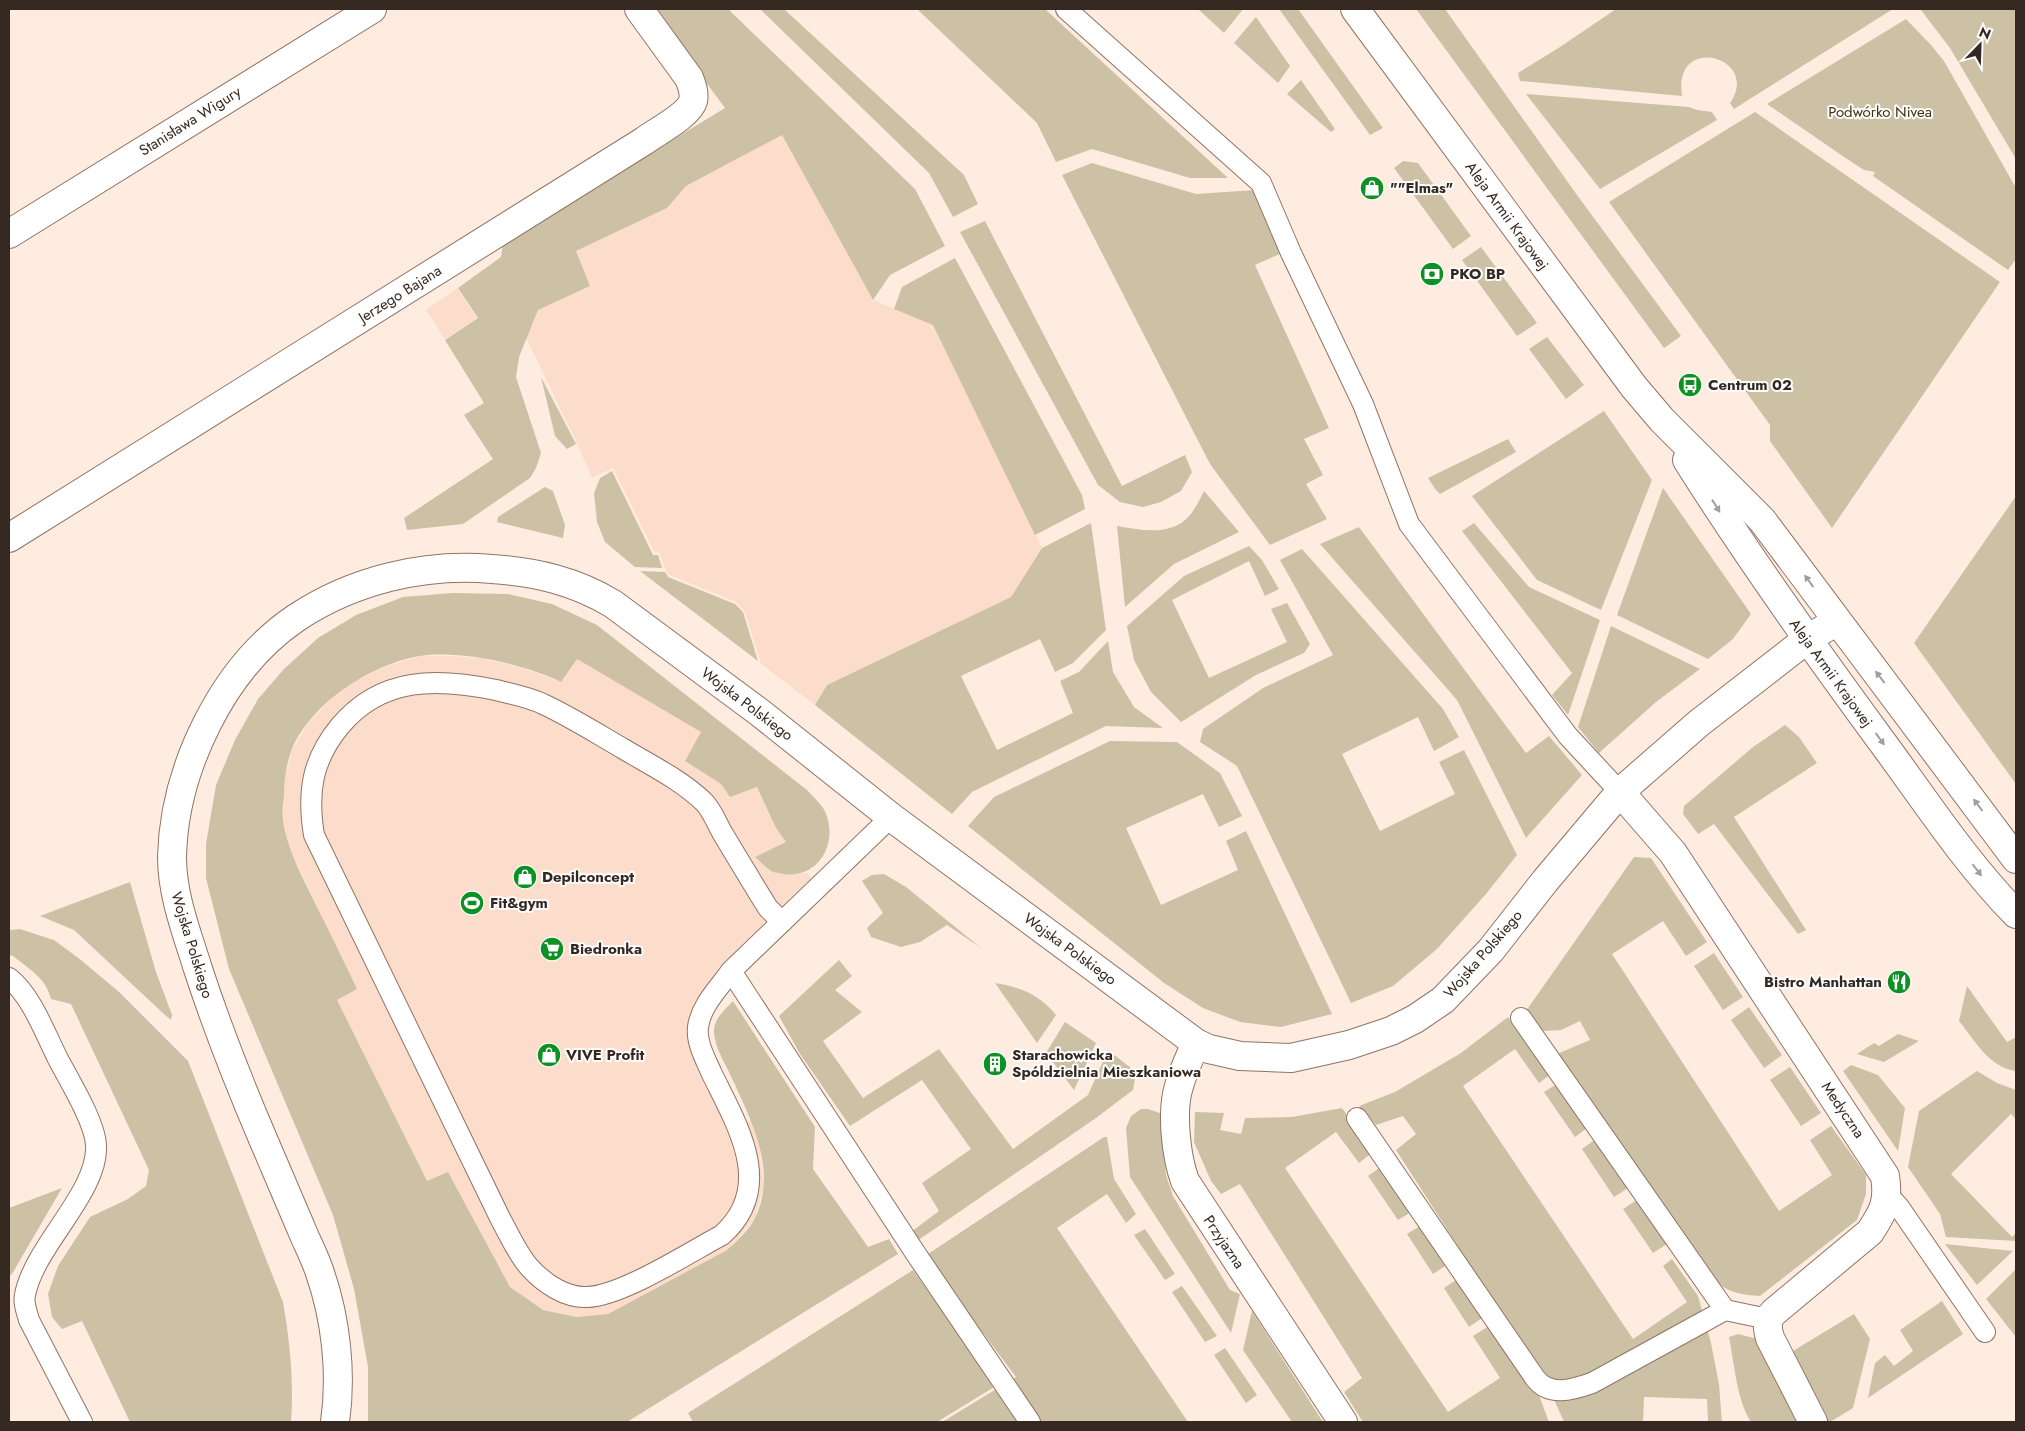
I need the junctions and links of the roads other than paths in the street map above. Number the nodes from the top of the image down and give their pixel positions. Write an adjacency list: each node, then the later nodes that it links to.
1 (372, 9): 5 (street, Stanisława Wigury)
2 (639, 9): 7 (street, Jerzego Bajana)
3 (1066, 9): 10 (lane)
4 (1355, 9): 6 (street, Aleja Armii Krajowej)
5 (9, 234)
6 (1662, 420): 8 (street, Aleja Armii Krajowej, one-way to 6); 9 (street, Aleja Armii Krajowej, one-way to 9)
7 (9, 538)
8 (1837, 621): 9 (street, Wojska Polskiego); 12 (street, Aleja Armii Krajowej, one-way to 8)
9 (1806, 640): 10 (street, Wojska Polskiego); 13 (street, Aleja Armii Krajowej, one-way to 13)
10 (1620, 792): 18 (street, Wojska Polskiego); 20 (street, Medyczna)
11 (891, 817): 14 (lane); 18 (street, Wojska Polskiego); 25 (street, Wojska Polskiego)
12 (2016, 859)
13 (2016, 914)
14 (782, 922): 15 (lane); 15 (lane)
15 (731, 971): 26 (lane)
16 (9, 978): 24 (lane)
17 (1521, 1018): 21 (lane)
18 (1196, 1042): 27 (street, Przyjazna)
19 (1357, 1118): 21 (lane)
20 (1888, 1195): 22 (street); 23 (lane)
21 (1725, 1310): 22 (lane)
22 (1768, 1319): 28 (street)
23 (1985, 1332)
24 (82, 1422)
25 (335, 1422)
26 (1030, 1422)
27 (1343, 1422)
28 (1813, 1422)

